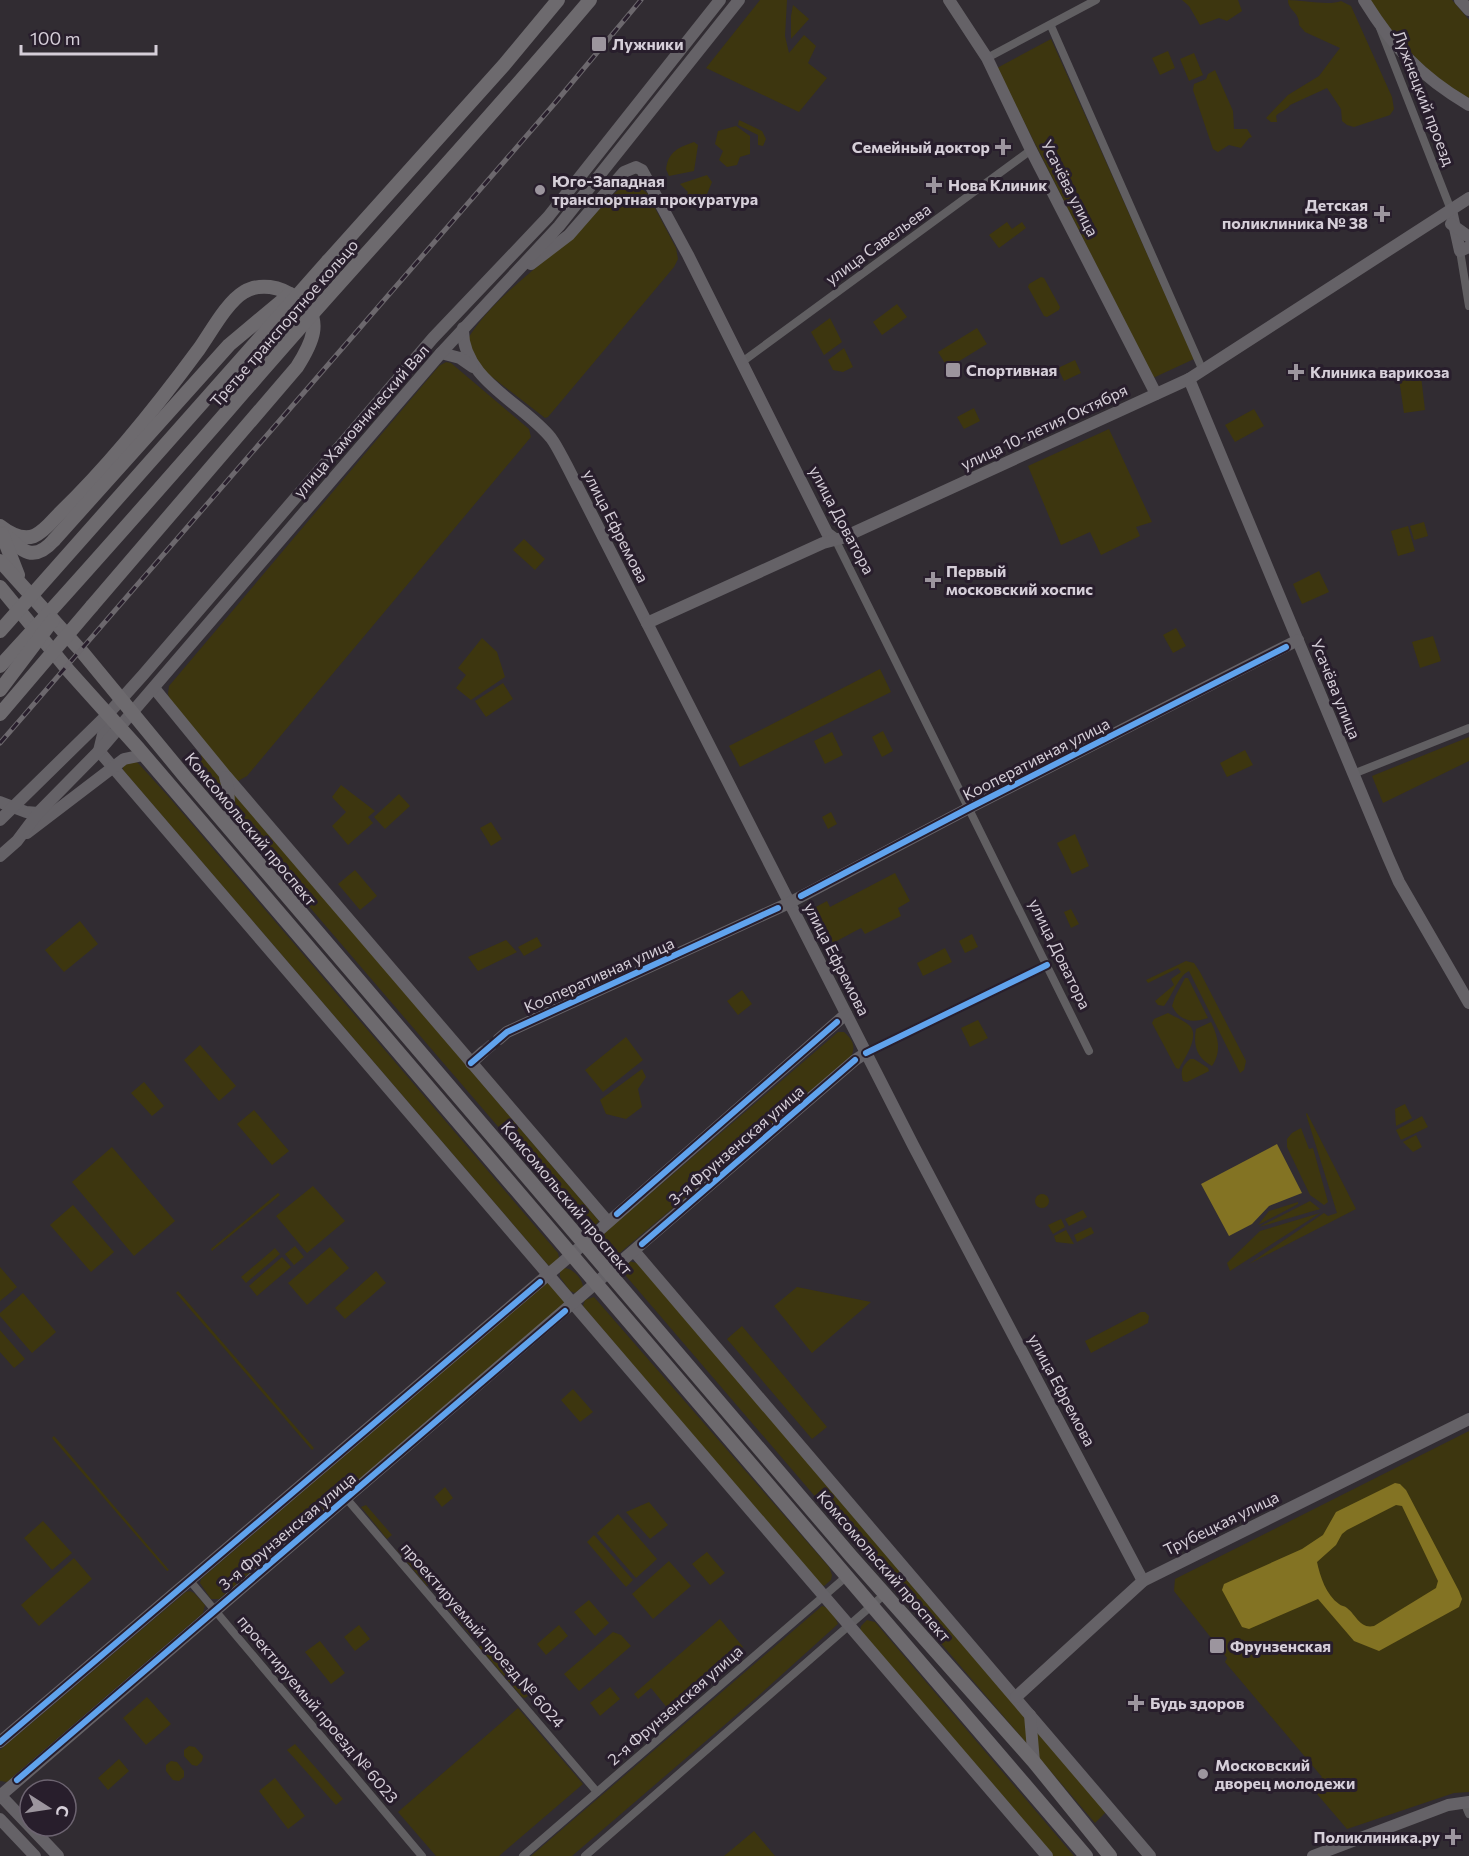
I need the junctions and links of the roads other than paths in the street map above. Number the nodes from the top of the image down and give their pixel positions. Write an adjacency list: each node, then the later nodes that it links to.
1 (558, 0): 21 (main road, Третье транспортное кольцо)
2 (590, 0): 34 (main road, Третье транспортное кольцо, bridge)
3 (720, 0): 25 (street, улица Хамовнический Вал)
4 (739, 0): 22 (street, улица Хамовнический Вал)
5 (949, 0): 12 (street, Усачёва улица)
6 (1096, 0): 11 (street)
7 (1364, 0): 10 (street, Лужнецкий проезд)
8 (1460, 0): 9 (street)
9 (1469, 10)
10 (1378, 22): 13 (street); 16 (street, Лужнецкий проезд)
11 (1051, 26): 12 (street); 29 (street)
12 (987, 58): 14 (street, Усачёва улица)
13 (1469, 105)
14 (1031, 150): 27 (street, улица Савельева); 31 (street, Усачёва улица)
15 (1469, 198): 16 (street, улица 10-летия Октября)
16 (1450, 210): 17 (street, улица 10-летия Октября); 18 (street)
17 (1433, 222): 18 (street); 29 (street, улица 10-летия Октября)
18 (1454, 225): 19 (street); 20 (street)
19 (1469, 237)
20 (1465, 249): 23 (street)
21 (328, 261): 32 (main road, bridge); 39 (main road, Третье транспортное кольцо, bridge)
22 (506, 283): 24 (street, улица Хамовнический Вал); 27 (street, улица Доватора)
23 (1469, 306)
24 (463, 328): 26 (street, улица Хамовнический Вал); 28 (street, улица Ефремова)
25 (424, 348): 26 (street, улица Ефремова); 44 (street, улица Хамовнический Вал)
26 (443, 350): 28 (street, улица Ефремова); 42 (street, улица Хамовнический Вал)
27 (742, 362): 33 (street, улица Доватора)
28 (476, 367): 38 (street, улица Ефремова)
29 (1203, 371): 30 (street, улица 10-летия Октября)
30 (1189, 379): 31 (street, улица 10-летия Октября); 40 (street, Усачёва улица)
31 (1156, 394): 33 (street, улица 10-летия Октября)
32 (0, 528): 36 (main road); 46 (main road, bridge)
33 (835, 539): 38 (street, улица 10-летия Октября); 57 (street, улица Доватора)
34 (99, 559): 41 (main road, Третье транспортное кольцо, bridge); 43 (main road, bridge)
35 (0, 561): 36 (main road, Комсомольский проспект)
36 (21, 583): 44 (main road, Комсомольский проспект)
37 (0, 587): 47 (main road, Комсомольский проспект)
38 (647, 623): 63 (street, улица Ефремова)
39 (0, 631)
40 (1298, 640): 54 (street, Усачёва улица); 57 (street, Кооперативная улица)
41 (0, 666)
42 (154, 688): 45 (street, улица Хамовнический Вал); 53 (street, Комсомольский проспект)
43 (0, 690)
44 (122, 699): 45 (main road, Комсомольский проспект); 47 (street, улица Хамовнический Вал)
45 (132, 713): 48 (street, улица Хамовнический Вал); 60 (main road, Комсомольский проспект)
46 (0, 714)
47 (108, 714): 48 (main road, Комсомольский проспект); 50 (street); 56 (street, улица Хамовнический Вал)
48 (119, 727): 50 (street, улица Хамовнический Вал); 51 (main road, Комсомольский проспект)
49 (1469, 728): 54 (street)
50 (99, 751): 52 (street); 58 (street, улица Хамовнический Вал)
51 (143, 755): 52 (street); 75 (main road, Комсомольский проспект)
52 (113, 767): 61 (street); 77 (street)
53 (220, 768): 60 (street); 71 (street, Комсомольский проспект)
54 (1353, 774): 65 (street, Усачёва улица)
55 (0, 802): 56 (street)
56 (12, 808): 58 (street); 59 (street, улица Хамовнический Вал)
57 (969, 808): 63 (street, Кооперативная улица); 64 (street, улица Доватора)
58 (38, 813): 61 (street, улица Хамовнический Вал)
59 (0, 820)
60 (237, 837): 73 (main road, Комсомольский проспект)
61 (17, 841): 62 (street, улица Хамовнический Вал)
62 (0, 856)
63 (789, 903): 66 (street, улица Ефремова); 67 (street, Кооперативная улица)
64 (1047, 965): 68 (street, улица Доватора); 70 (street, 3-я Фрунзенская улица)
65 (1469, 1003)
66 (846, 1014): 70 (street, улица Ефремова); 72 (street, 3-я Фрунзенская улица)
67 (499, 1039)
68 (1089, 1051)
69 (483, 1052): 71 (street)
70 (866, 1053): 74 (street, 3-я Фрунзенская улица); 83 (street, улица Ефремова)
71 (471, 1063): 72 (street, Комсомольский проспект)
72 (608, 1222): 73 (street, 3-я Фрунзенская улица)
73 (584, 1243): 75 (street, 3-я Фрунзенская улица); 76 (main road, Комсомольский проспект)
74 (634, 1251): 76 (street, 3-я Фрунзенская улица); 90 (street, Комсомольский проспект)
75 (571, 1256): 77 (street, 3-я Фрунзенская улица); 78 (main road, Комсомольский проспект)
76 (609, 1273): 78 (street, 3-я Фрунзенская улица); 85 (main road, Комсомольский проспект)
77 (549, 1274): 79 (street); 84 (street, 3-я Фрунзенская улица)
78 (596, 1284): 79 (street, 3-я Фрунзенская улица); 82 (main road, Комсомольский проспект)
79 (574, 1303): 81 (street, 3-я Фрунзенская улица); 86 (street)
80 (1469, 1419): 83 (street, Трубецкая улица)
81 (346, 1498): 88 (street, 3-я Фрунзенская улица); 94 (street, проектируемый проезд № 6024)
82 (847, 1576): 86 (street, 2-я Фрунзенская улица); 87 (main road, Комсомольский проспект)
83 (1143, 1581): 90 (street, Трубецкая улица)
84 (190, 1582): 88 (street, проектируемый проезд № 6023); 92 (street, 3-я Фрунзенская улица)
85 (885, 1594): 87 (street); 93 (main road, Комсомольский проспект)
86 (825, 1595): 89 (street); 94 (street, 2-я Фрунзенская улица)
87 (872, 1605): 89 (street); 104 (main road, Комсомольский проспект)
88 (215, 1610): 95 (street, 3-я Фрунзенская улица); 100 (street, проектируемый проезд № 6023)
89 (850, 1625): 102 (street); 103 (street)
90 (1016, 1697): 91 (street, Комсомольский проспект)
91 (1030, 1714): 93 (street); 106 (street, Комсомольский проспект)
92 (0, 1742)
93 (1034, 1762): 105 (main road, Комсомольский проспект)
94 (597, 1792): 101 (street, 2-я Фрунзенская улица)
95 (0, 1795): 99 (street)
96 (1467, 1806): 107 (street)
97 (0, 1819): 98 (street)
98 (35, 1856)
99 (58, 1856)
100 (422, 1856)
101 (523, 1856)
102 (585, 1856)
103 (1047, 1856)
104 (1086, 1856)
105 (1110, 1856)
106 (1150, 1856)
107 (1313, 1856)

